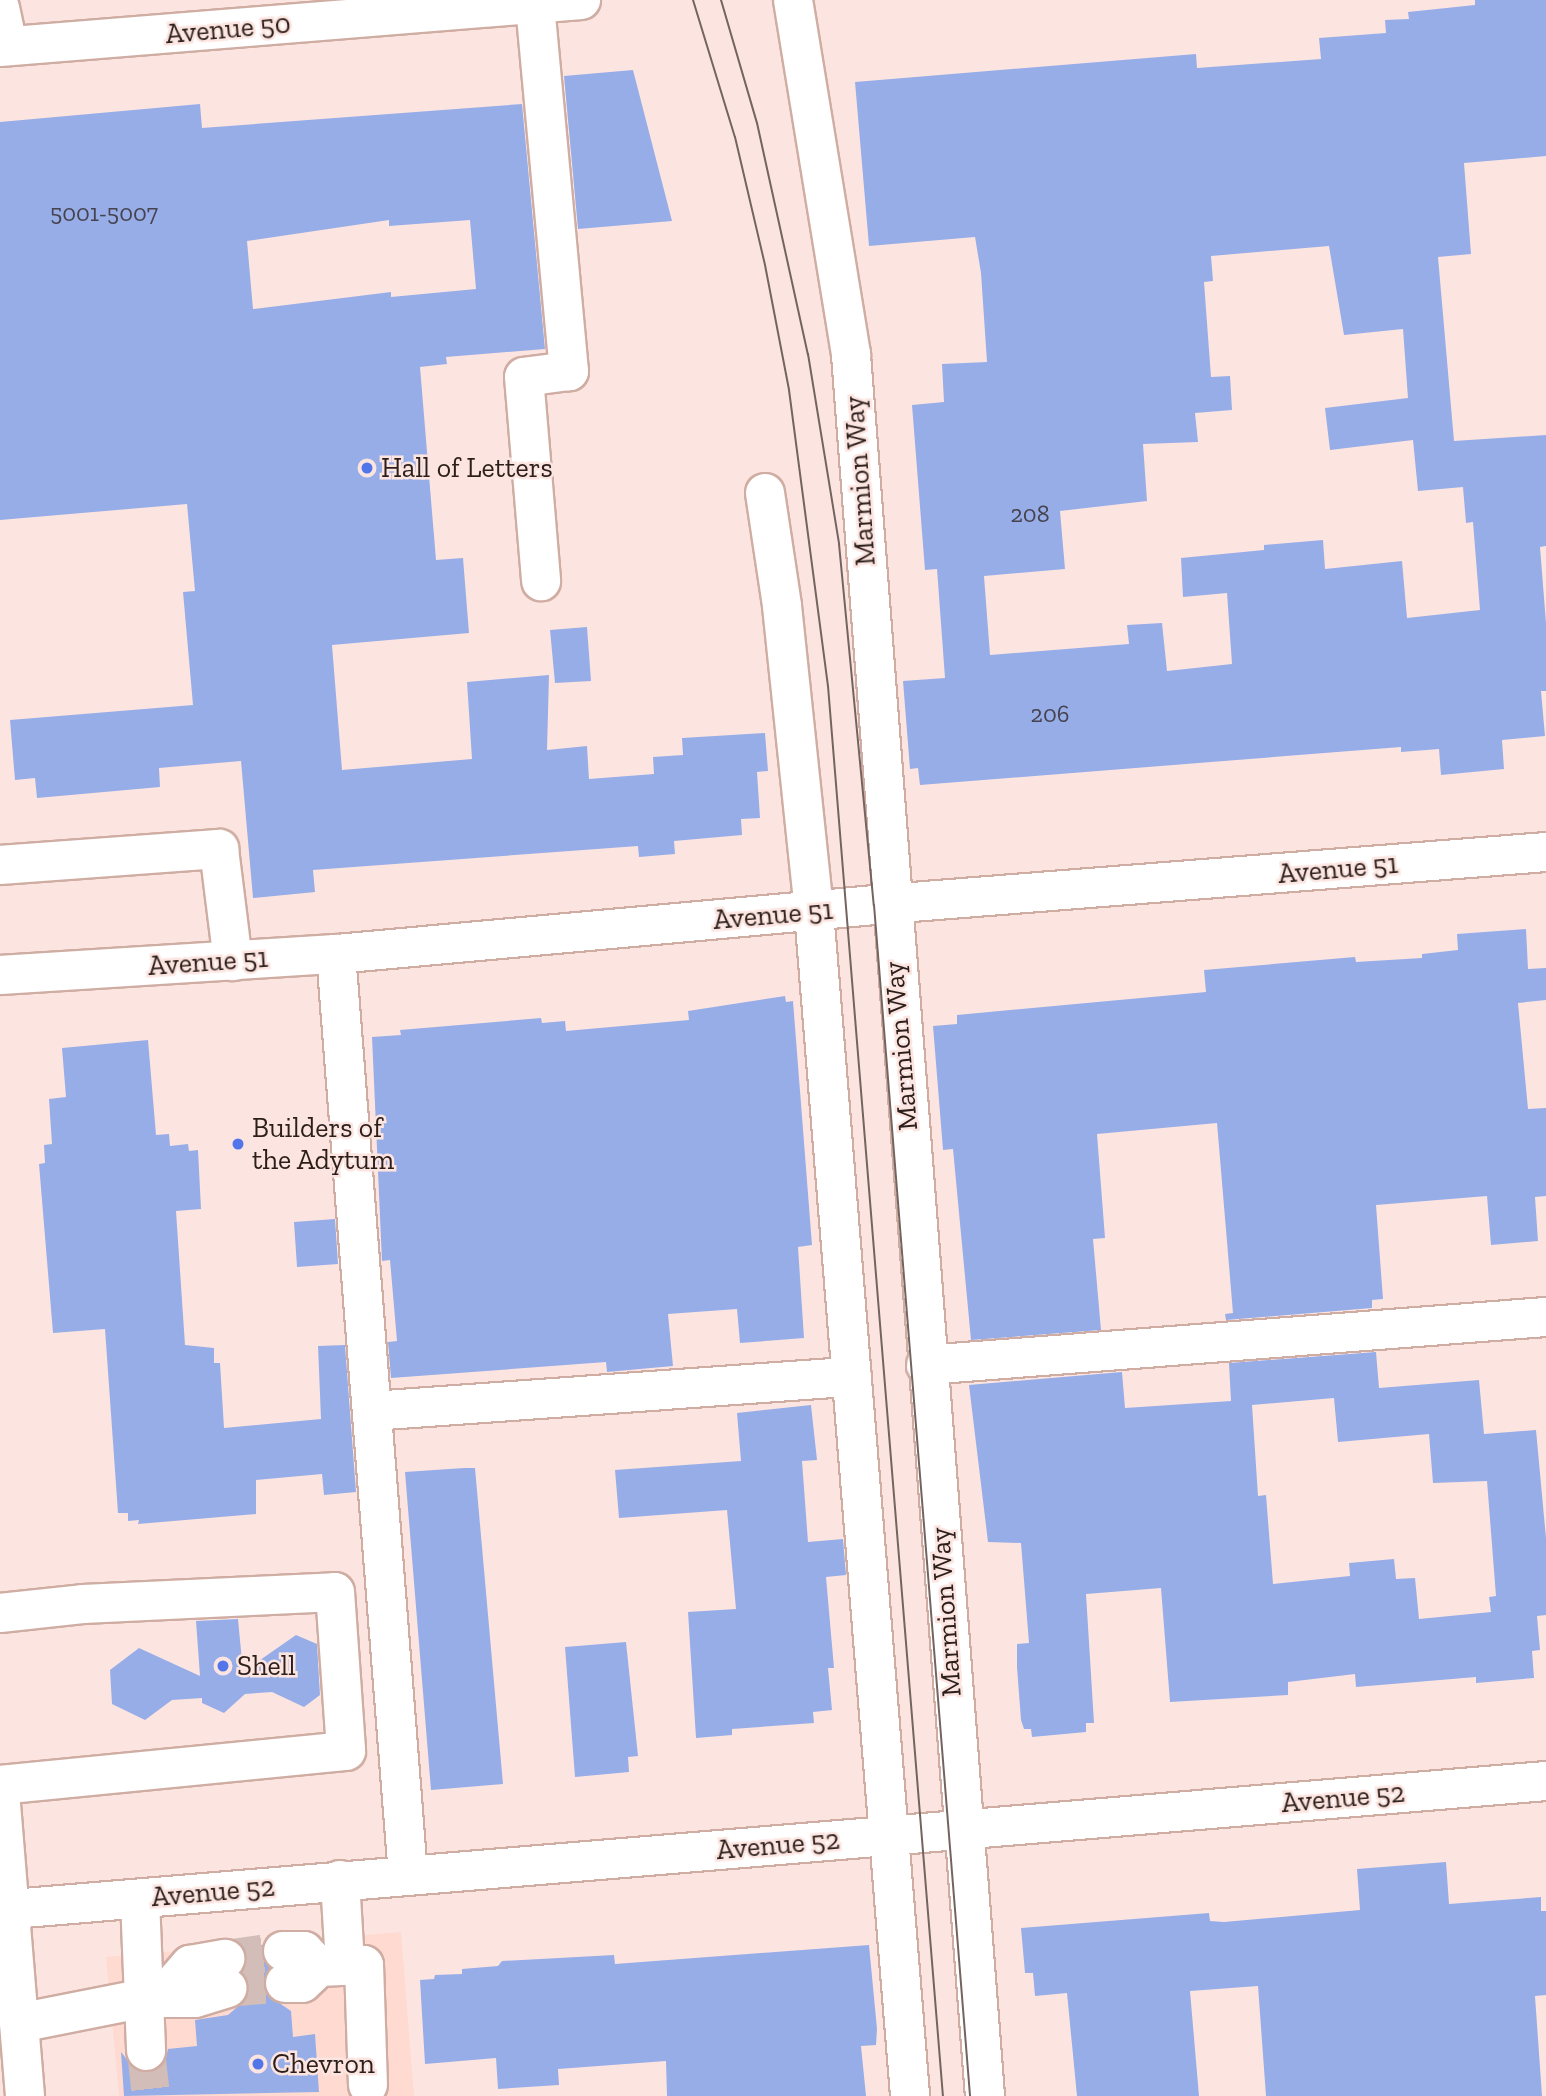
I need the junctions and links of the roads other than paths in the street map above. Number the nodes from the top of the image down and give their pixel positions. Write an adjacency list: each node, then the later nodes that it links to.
1 (581, 0): 3 (street, Avenue 50)
2 (793, 0): 10 (street, Marmion Way)
3 (535, 5): 5 (street, Avenue 50); 7 (street)
4 (0, 8): 5 (street)
5 (4, 47)
6 (765, 493): 11 (street)
7 (541, 581)
8 (1546, 852): 10 (street, Avenue 51)
9 (0, 865): 13 (street)
10 (890, 905): 11 (street, Avenue 51); 16 (street, Marmion Way)
11 (814, 912): 12 (street, Avenue 51); 17 (street)
12 (336, 954): 13 (street, Avenue 51); 18 (street)
13 (233, 961): 14 (street, Avenue 51)
14 (0, 975)
15 (1546, 1317): 16 (street)
16 (926, 1365): 23 (street, Marmion Way)
17 (852, 1377): 18 (street); 24 (street)
18 (372, 1411): 25 (street)
19 (0, 1613): 21 (street)
20 (1546, 1781): 23 (street, Avenue 52)
21 (0, 1785)
22 (0, 1792): 28 (street)
23 (963, 1829): 24 (street, Avenue 52); 38 (street, Marmion Way)
24 (889, 1836): 25 (street, Avenue 52); 37 (street)
25 (408, 1874): 26 (street, Avenue 52)
26 (340, 1880): 27 (street, Avenue 52); 29 (street)
27 (140, 1899): 28 (street, Avenue 52); 32 (street)
28 (5, 1910): 33 (street)
29 (343, 1966): 30 (street); 35 (street)
30 (284, 1967)
31 (225, 1974): 32 (street)
32 (154, 1997): 33 (street); 34 (street)
33 (19, 2023): 36 (street)
34 (146, 2051)
35 (368, 2085)
36 (25, 2096)
37 (910, 2096)
38 (985, 2096)

